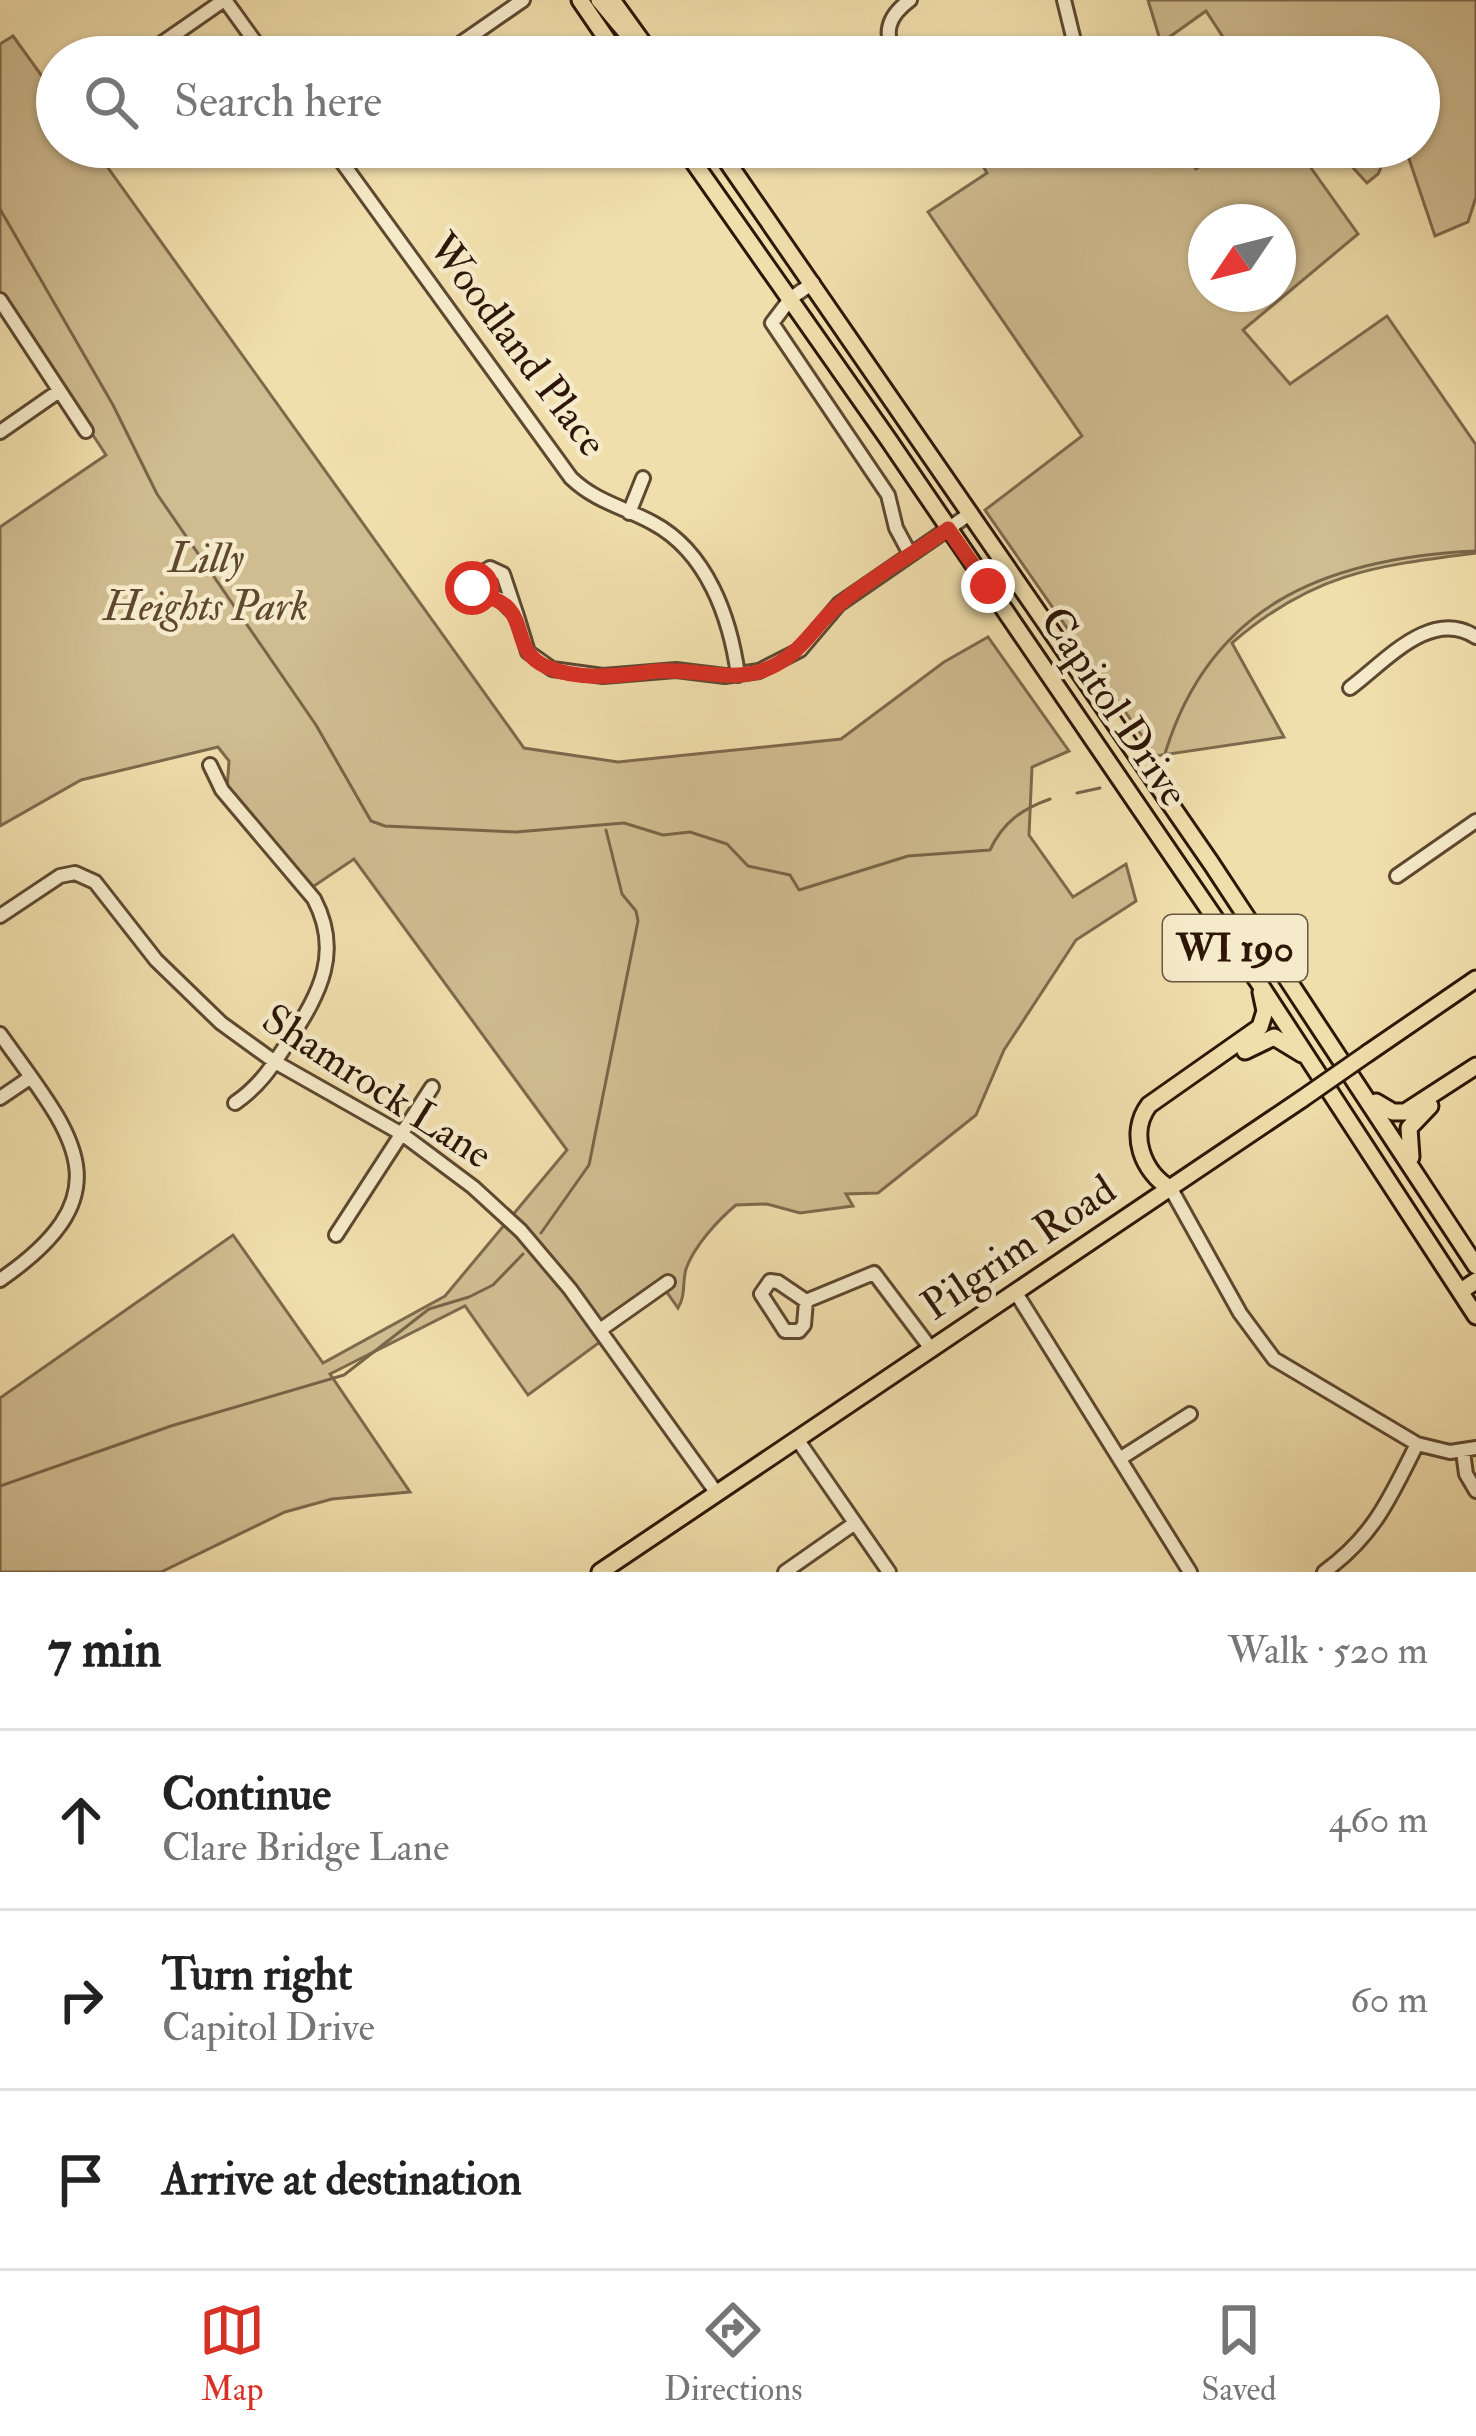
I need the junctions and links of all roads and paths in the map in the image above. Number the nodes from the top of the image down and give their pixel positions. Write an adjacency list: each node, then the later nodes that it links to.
1 (224, 0): 8 (street); 9 (street)
2 (523, 0): 10 (street)
3 (580, 0): 11 (main road)
4 (599, 0): 12 (main road)
5 (613, 0): 13 (main road)
6 (910, 0): 14 (street)
7 (1064, 0): 15 (street)
8 (172, 36)
9 (251, 36)
10 (471, 36)
11 (605, 36)
12 (631, 36)
13 (639, 36)
14 (889, 36)
15 (1073, 36)
16 (346, 168): 26 (street, Woodland Place)
17 (698, 168): 20 (main road, Capitol Drive / WI 190)
18 (732, 168): 19 (main road, Capitol Drive / WI 190)
19 (813, 283): 20 (street); 27 (main road, Capitol Drive / WI 190)
20 (790, 298): 28 (main road, Capitol Drive / WI 190); 29 (street)
21 (0, 300): 22 (street)
22 (59, 391): 23 (street); 24 (street)
23 (86, 431)
24 (0, 432)
25 (643, 478): 26 (street)
26 (629, 513): 32 (street, Woodland Place)
27 (970, 513): 28 (street); 34 (main road, Capitol Drive / WI 190)
28 (948, 529): 29 (street); 35 (main road, Capitol Drive / WI 190)
29 (910, 554): 32 (street)
30 (517, 616): 32 (street)
31 (1476, 638): 33 (street)
32 (738, 675)
33 (1351, 688)
34 (1124, 738): 35 (main road); 48 (main road, Capitol Drive / WI 190)
35 (1102, 753): 41 (main road, Capitol Drive / WI 190)
36 (210, 765): 44 (street)
37 (1476, 821): 38 (street)
38 (1397, 876)
39 (4, 913): 44 (street, Shamrock Lane)
40 (1476, 979): 53 (main road, Pilgrim Road, bridge)
41 (1259, 983): 43 (main road, Capitol Drive / WI 190); 53 (main road)
42 (0, 1034): 46 (street)
43 (1312, 1061): 53 (main road); 59 (main road, Capitol Drive / WI 190)
44 (275, 1062): 50 (street); 51 (street, Shamrock Lane)
45 (1476, 1070): 48 (main road); 52 (main road)
46 (31, 1077): 49 (street); 56 (street)
47 (432, 1087): 51 (street)
48 (1367, 1096): 52 (main road, Capitol Drive / WI 190)
49 (0, 1098)
50 (236, 1103)
51 (402, 1134): 54 (street); 63 (street, Shamrock Lane)
52 (1413, 1166): 55 (main road, Capitol Drive / WI 190)
53 (1171, 1190): 60 (main road, Pilgrim Road); 67 (street)
54 (336, 1235)
55 (1476, 1266)
56 (0, 1280)
57 (1476, 1281): 59 (main road)
58 (668, 1282): 63 (street)
59 (1461, 1291): 62 (main road, Capitol Drive / WI 190)
60 (1016, 1293): 64 (main road, Pilgrim Road); 69 (street)
61 (806, 1301): 64 (street)
62 (1476, 1316)
63 (600, 1330): 71 (street, Shamrock Lane)
64 (932, 1350): 66 (main road, Pilgrim Road)
65 (1190, 1414): 69 (street)
66 (797, 1439): 71 (main road, Pilgrim Road); 72 (street)
67 (1418, 1444): 68 (street); 77 (street)
68 (1470, 1450): 70 (street)
69 (1121, 1458): 76 (street)
70 (1476, 1491)
71 (716, 1492): 73 (main road, Pilgrim Road)
72 (855, 1523): 74 (street); 75 (street)
73 (600, 1572)
74 (785, 1572)
75 (889, 1572)
76 (1190, 1572)
77 (1324, 1572)

